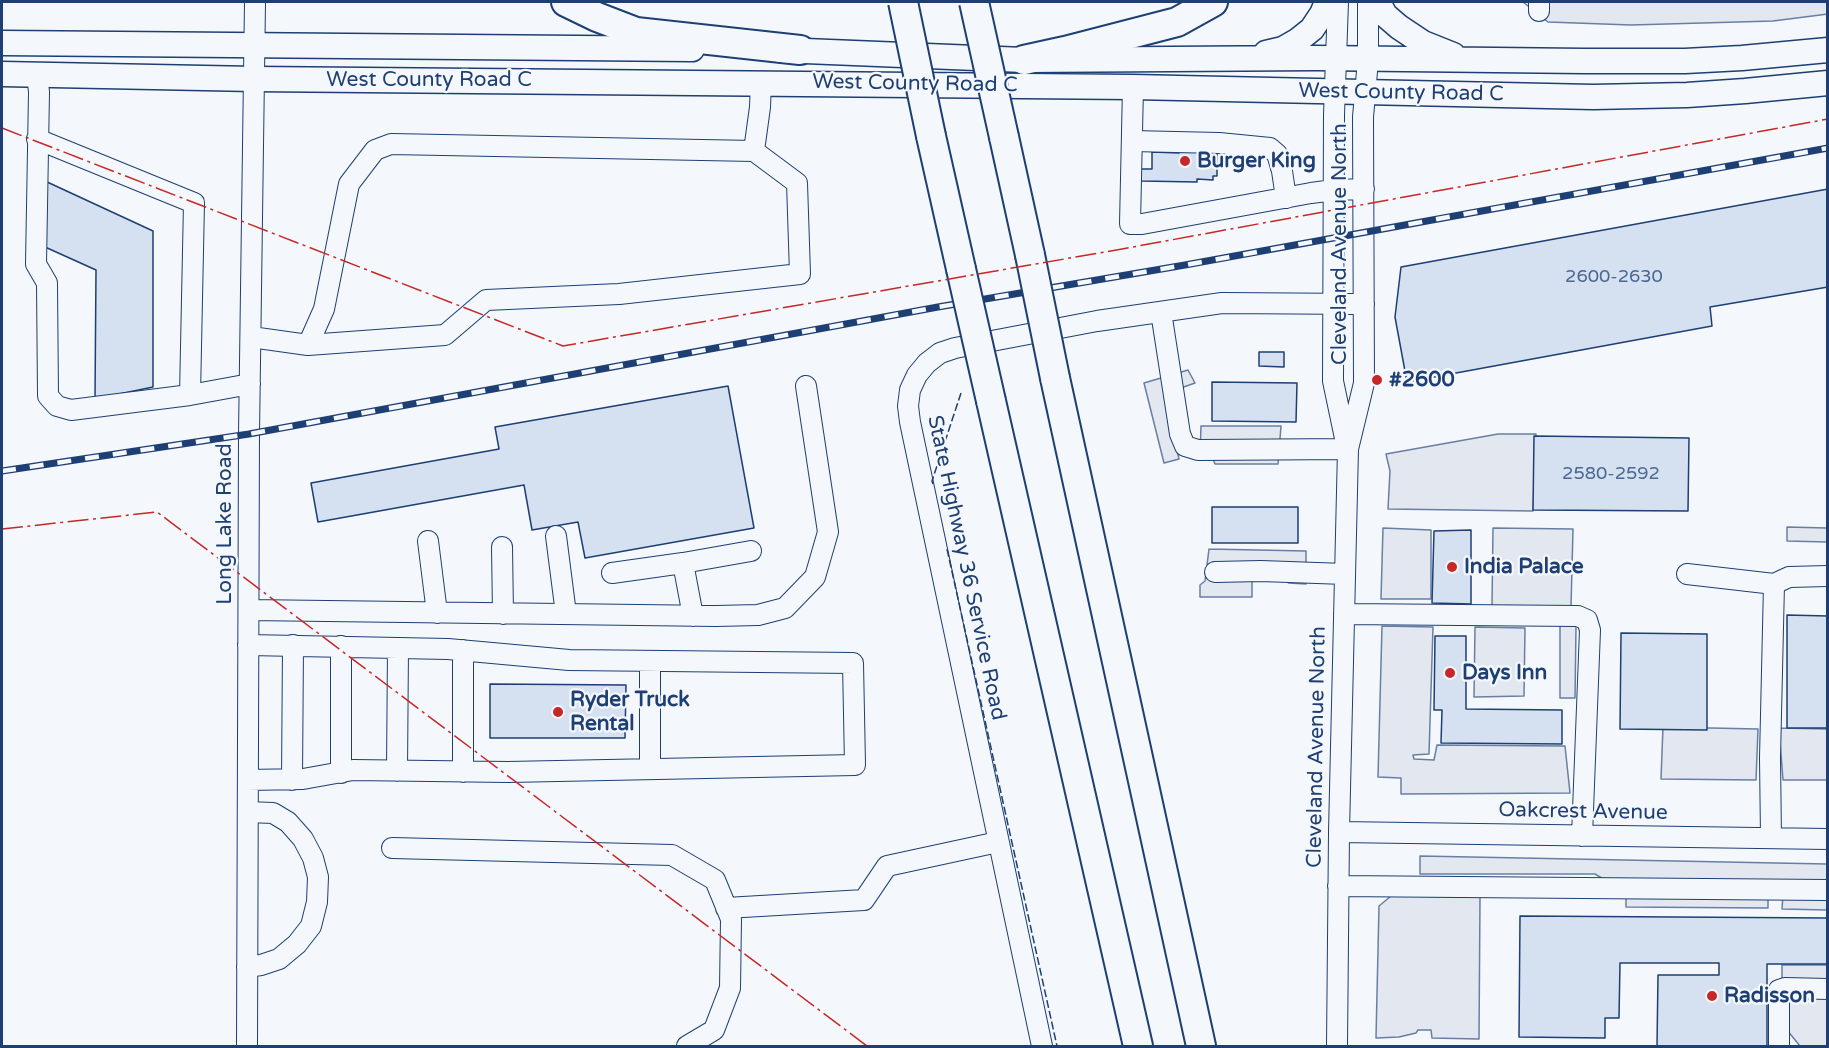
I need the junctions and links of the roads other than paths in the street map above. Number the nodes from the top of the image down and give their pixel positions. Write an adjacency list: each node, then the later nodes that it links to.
1 (255, 2): 11 (street, Long Lake Road)
2 (566, 2): 12 (highway)
3 (903, 2): 86 (highway, bridge)
4 (974, 2): 87 (highway, bridge)
5 (1213, 2): 16 (highway)
6 (1327, 2): 14 (main road)
7 (1338, 2): 15 (street, Cleveland Avenue North)
8 (1368, 2): 17 (street, Cleveland Avenue North)
9 (1378, 2): 18 (main road)
10 (2, 43): 11 (main road, West County Road C)
11 (255, 46): 12 (main road, West County Road C); 21 (street, Long Lake Road)
12 (800, 50): 16 (main road, West County Road C)
13 (1827, 50): 18 (main road, West County Road C)
14 (1238, 58): 15 (main road, West County Road C); 16 (main road, West County Road C)
15 (1336, 59): 17 (main road, West County Road C); 26 (street, Cleveland Avenue North)
16 (1024, 60)
17 (1368, 60): 18 (main road, West County Road C); 25 (street, Cleveland Avenue North)
18 (1463, 60)
19 (2, 74): 20 (main road, West County Road C)
20 (38, 74): 21 (main road, West County Road C); 27 (street)
21 (254, 79): 22 (main road, West County Road C); 36 (street, Long Lake Road)
22 (761, 82): 24 (main road, West County Road C); 29 (street)
23 (1827, 83): 25 (main road, West County Road C)
24 (1133, 87): 26 (main road, West County Road C); 28 (street)
25 (1366, 91): 26 (main road, West County Road C); 30 (street, Cleveland Avenue North)
26 (1335, 92): 31 (street, Cleveland Avenue North)
27 (37, 139): 40 (street); 40 (street)
28 (1132, 141): 32 (street); 32 (street)
29 (754, 151): 37 (street); 37 (street)
30 (1364, 189): 31 (street); 34 (street, Cleveland Avenue North)
31 (1334, 190): 32 (street); 33 (street, Cleveland Avenue North)
32 (1286, 198)
33 (1334, 304): 34 (street, State Highway 36 Service Road); 35 (street, State Highway 36 Service Road); 41 (street, Cleveland Avenue North)
34 (1364, 304): 41 (street, Cleveland Avenue North)
35 (1161, 312): 41 (street); 76 (street, State Highway 36 Service Road)
36 (251, 337): 37 (street); 38 (street, Long Lake Road)
37 (308, 345)
38 (250, 384): 40 (street); 53 (street, Long Lake Road)
39 (806, 386): 58 (street)
40 (190, 395)
41 (1347, 449): 49 (street, Cleveland Avenue North)
42 (556, 536): 56 (street)
43 (428, 541): 54 (street)
44 (502, 547): 55 (street)
45 (751, 551): 46 (street)
46 (683, 562): 48 (street); 58 (street)
47 (1215, 572): 49 (street)
48 (612, 573)
49 (1345, 574): 57 (street, Cleveland Avenue North)
50 (1687, 574): 52 (street)
51 (1827, 576): 52 (street)
52 (1774, 584): 74 (street)
53 (249, 610): 54 (street); 59 (street, Long Lake Road)
54 (437, 613): 55 (street)
55 (503, 614): 56 (street)
56 (566, 614): 58 (street)
57 (1344, 614): 72 (street, Cleveland Avenue North); 73 (street)
58 (693, 616)
59 (248, 645): 60 (street); 69 (street, Long Lake Road)
60 (293, 645): 61 (street); 70 (street)
61 (341, 646): 62 (street); 67 (street)
62 (398, 648): 63 (street); 66 (street)
63 (463, 650): 64 (street); 68 (street)
64 (650, 661): 65 (street); 65 (street)
65 (650, 769): 68 (street)
66 (397, 771): 67 (street); 68 (street)
67 (341, 772): 70 (street)
68 (463, 772)
69 (248, 780): 70 (street); 71 (street, Long Lake Road)
70 (292, 780)
71 (248, 812): 81 (street, Long Lake Road); 81 (street)
72 (1339, 832): 73 (street, Oakcrest Avenue); 78 (street, Cleveland Avenue North)
73 (1582, 836): 74 (street, Oakcrest Avenue)
74 (1771, 838): 75 (street, Oakcrest Avenue)
75 (1827, 839)
76 (998, 842): 80 (street); 85 (street, State Highway 36 Service Road)
77 (392, 848): 80 (street)
78 (1338, 886): 79 (street); 88 (street, Cleveland Avenue North)
79 (1827, 890)
80 (726, 908): 84 (street)
81 (247, 967): 83 (street, Long Lake Road)
82 (1827, 989): 89 (street)
83 (247, 1047)
84 (687, 1047)
85 (1042, 1047)
86 (1138, 1047)
87 (1201, 1047)
88 (1337, 1047)
89 (1779, 1047)

